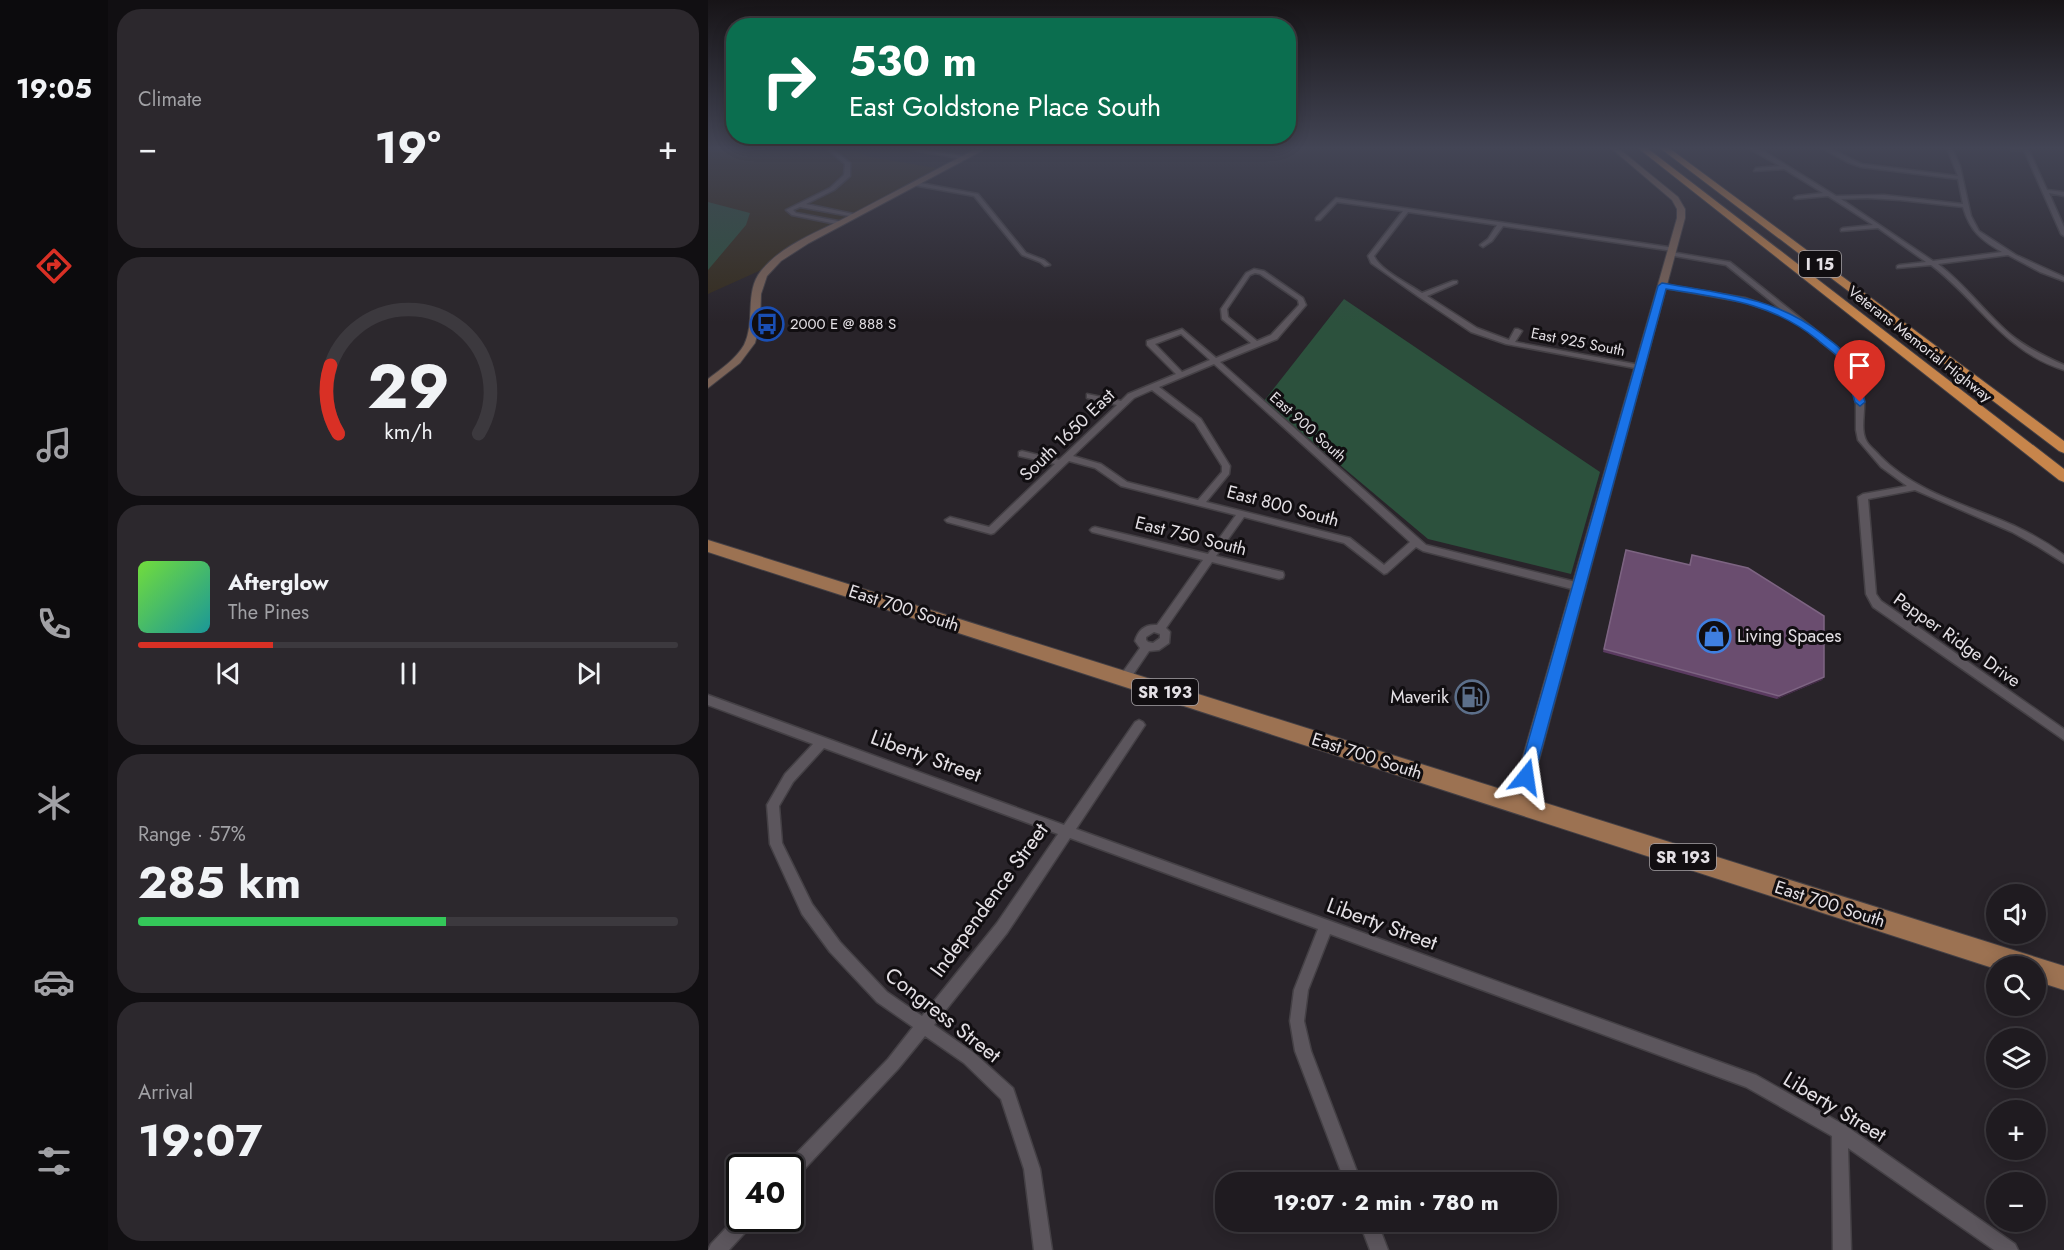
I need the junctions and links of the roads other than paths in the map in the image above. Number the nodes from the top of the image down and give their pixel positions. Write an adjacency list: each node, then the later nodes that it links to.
1 (798, 206): 16 (street)
2 (808, 206): 14 (street)
3 (871, 206): 14 (street)
4 (985, 206): 25 (street)
5 (1330, 206): 15 (street)
6 (1381, 206): 13 (street)
7 (1680, 206): 22 (street)
8 (1717, 206): 37 (highway, Veterans Memorial Highway / I 15)
9 (1743, 206): 42 (highway, Veterans Memorial Highway / I 15)
10 (1848, 206): 18 (street)
11 (1967, 206): 23 (street)
12 (2052, 206): 20 (street)
13 (1407, 210): 17 (street); 30 (street, East 925 South)
14 (855, 215): 16 (street)
15 (1318, 219)
16 (841, 223): 43 (street)
17 (1501, 224): 21 (street); 22 (street)
18 (1879, 226): 19 (street); 24 (street)
19 (1843, 230)
20 (2064, 234)
21 (1483, 245)
22 (1672, 252): 29 (street); 33 (street)
23 (2011, 254): 24 (street); 27 (street)
24 (1932, 263): 26 (street); 32 (street)
25 (1047, 266)
26 (1899, 267)
27 (2064, 279)
28 (1455, 282): 30 (street)
29 (1662, 286): 33 (street); 39 (street)
30 (1421, 296): 35 (street, East 925 South)
31 (1975, 316): 32 (street)
32 (1989, 316): 40 (street)
33 (1804, 324): 52 (street)
34 (1518, 331): 35 (street, East 925 South)
35 (1511, 343): 39 (street, East 925 South)
36 (1256, 344): 36 (street); 38 (street, South 1650 East)
37 (1913, 360): 51 (highway, Veterans Memorial Highway / I 15); 53 (highway)
38 (1215, 361): 41 (street, South 1650 East); 41 (street, East 900 South); 58 (street, East 900 South)
39 (1640, 368): 63 (street)
40 (2064, 368)
41 (1180, 374): 44 (street, South 1650 East)
42 (1975, 381): 47 (highway); 48 (highway, Veterans Memorial Highway / I 15)
43 (708, 385)
44 (1152, 386): 46 (street, South 1650 East); 54 (street)
45 (1090, 396): 46 (street)
46 (1122, 404): 50 (street, South 1650 East)
47 (2064, 439)
48 (2064, 448)
49 (1022, 454): 50 (street, East 800 South)
50 (1063, 460): 54 (street, East 800 South); 56 (street, South 1650 East)
51 (2064, 477)
52 (1916, 487): 61 (street); 67 (street, Pepper Ridge Drive)
53 (2064, 490)
54 (1201, 502): 55 (street, East 800 South)
55 (1242, 513): 58 (street, East 800 South); 60 (street)
56 (950, 520)
57 (1095, 530): 60 (street, East 750 South)
58 (1416, 542): 63 (street)
59 (708, 546): 64 (main road, East 700 South / SR 193)
60 (1211, 558): 62 (street, East 750 South); 64 (street)
61 (2064, 560)
62 (1279, 575)
63 (1580, 587): 69 (street)
64 (1124, 679): 69 (main road, East 700 South / SR 193)
65 (708, 700): 68 (street, Liberty Street)
66 (1139, 725): 70 (street, Independence Street)
67 (2064, 735)
68 (823, 741): 70 (street, Liberty Street); 75 (street, Congress Street)
69 (1518, 805): 72 (main road, East 700 South / SR 193)
70 (1068, 831): 71 (street, Liberty Street); 75 (street, Independence Street)
71 (1326, 926): 76 (street, Liberty Street); 78 (street)
72 (1994, 956)
73 (2046, 972): 74 (main road)
74 (2064, 978)
75 (923, 1026): 77 (street, Independence Street); 82 (street, Congress Street)
76 (1840, 1132): 84 (street); 85 (street, Liberty Street)
77 (804, 1157)
78 (1349, 1172)
79 (734, 1232): 81 (street)
80 (1372, 1232): 83 (street)
81 (717, 1250)
82 (1043, 1250)
83 (1379, 1250)
84 (1842, 1250)
85 (2009, 1250)

